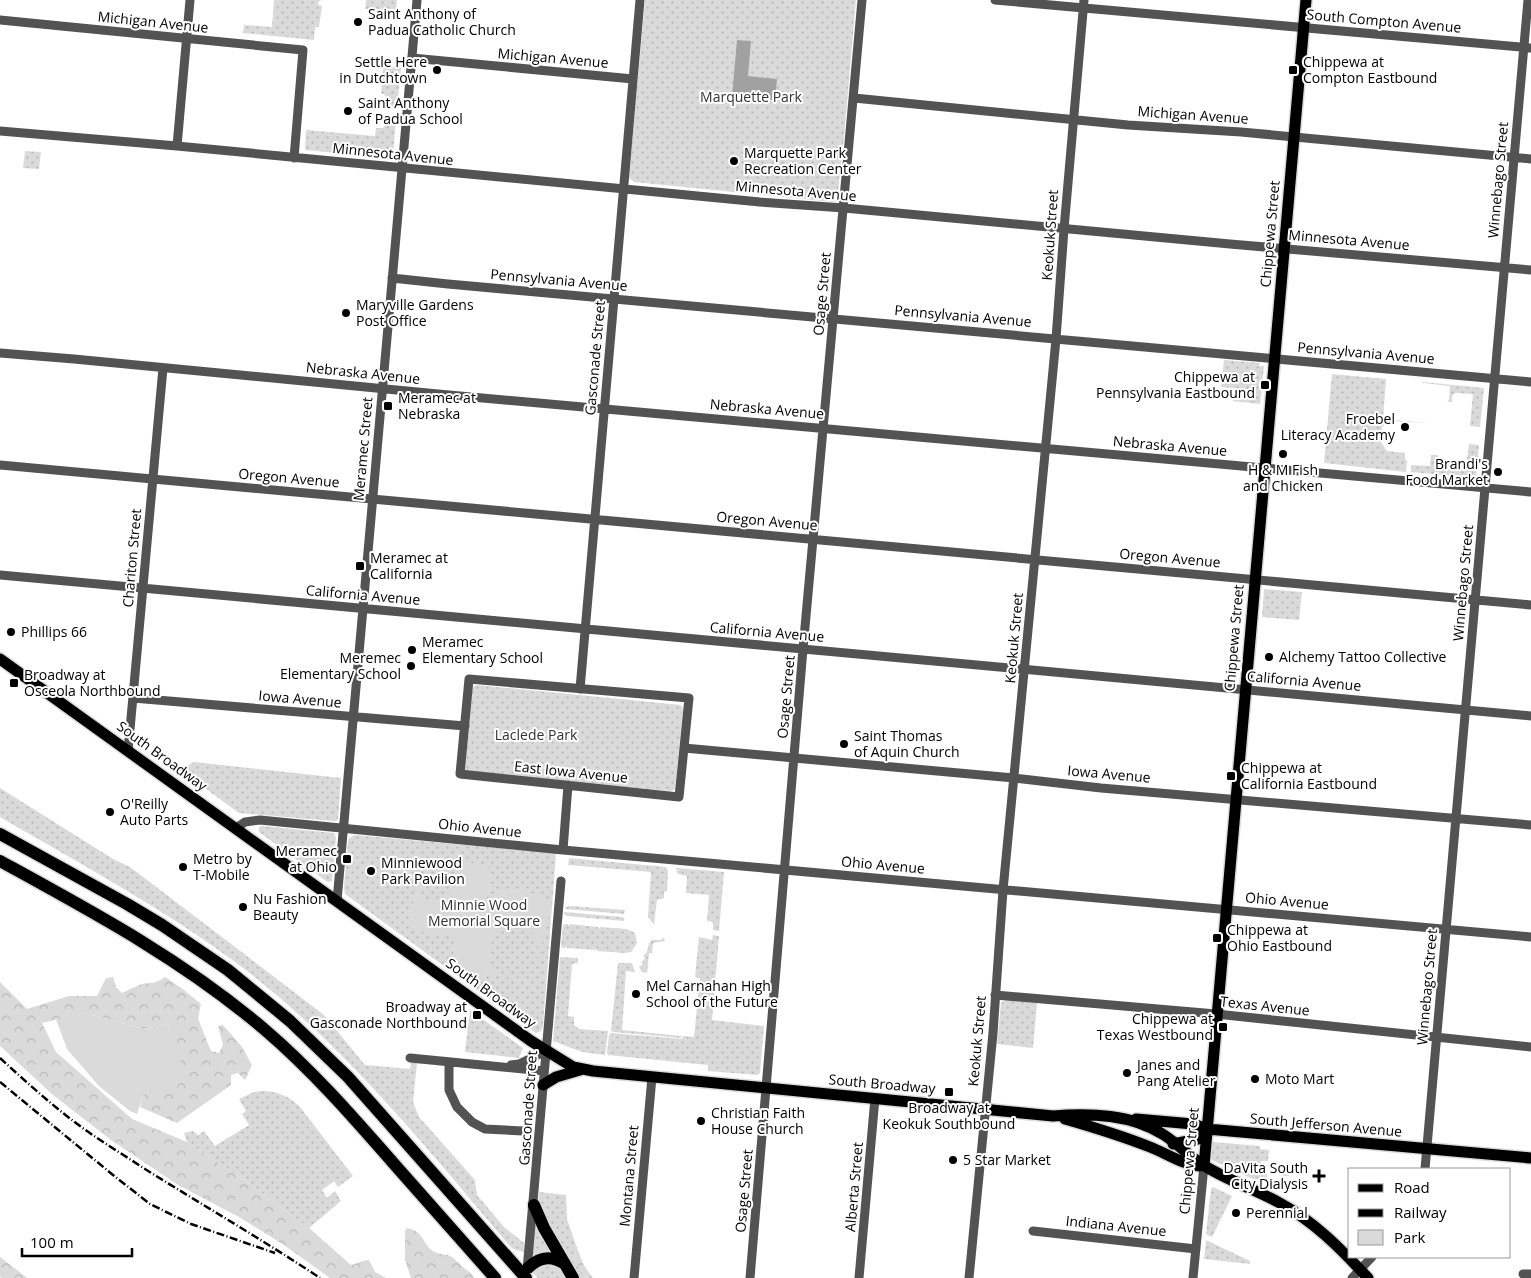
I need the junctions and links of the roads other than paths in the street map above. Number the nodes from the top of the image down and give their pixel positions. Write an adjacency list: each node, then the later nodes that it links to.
1 (190, 0): 11 (street)
2 (417, 0): 13 (street, Meramec Street)
3 (640, 0): 14 (street, Gasconade Street)
4 (862, 0): 15 (street, Osage Street)
5 (995, 0): 8 (street, South Compton Avenue)
6 (1306, 0): 10 (main road, Chippewa Street)
7 (1528, 0): 12 (street, Winnebago Street)
8 (1084, 4): 10 (street, South Compton Avenue); 16 (street, Keokuk Street)
9 (0, 20): 11 (street, Michigan Avenue)
10 (1304, 27): 12 (street, South Compton Avenue); 18 (main road, Chippewa Street)
11 (186, 39): 19 (street); 21 (street, Michigan Avenue)
12 (1528, 48): 20 (street, Winnebago Street)
13 (412, 58): 14 (street, Michigan Avenue); 23 (street, Meramec Street)
14 (633, 79): 24 (street, Gasconade Street)
15 (854, 98): 16 (street, Michigan Avenue); 25 (street, Osage Street)
16 (1073, 119): 18 (street, Michigan Avenue); 26 (street, Keokuk Street)
17 (0, 131): 19 (street, Minnesota Avenue)
18 (1294, 137): 20 (street, Michigan Avenue); 27 (main road, Chippewa Street)
19 (177, 146): 21 (street, Minnesota Avenue)
20 (1514, 157): 22 (street, Michigan Avenue); 28 (street, Winnebago Street)
21 (294, 158): 23 (street, Minnesota Avenue)
22 (1531, 159)
23 (402, 168): 24 (street, Minnesota Avenue); 30 (street, Meramec Street)
24 (623, 189): 25 (street, Minnesota Avenue); 31 (street, Gasconade Street)
25 (844, 208): 26 (street, Minnesota Avenue); 32 (street, Osage Street)
26 (1064, 229): 27 (street, Minnesota Avenue); 33 (street, Keokuk Street)
27 (1284, 249): 28 (street, Minnesota Avenue); 35 (main road, Chippewa Street)
28 (1504, 268): 29 (street, Minnesota Avenue); 37 (street, Winnebago Street)
29 (1531, 270)
30 (392, 278): 31 (street, Pennsylvania Avenue); 39 (street, Meramec Street)
31 (614, 298): 32 (street, Pennsylvania Avenue); 40 (street, Gasconade Street)
32 (833, 318): 33 (street, Pennsylvania Avenue); 41 (street, Osage Street)
33 (1056, 339): 35 (street, Pennsylvania Avenue); 42 (street, Keokuk Street)
34 (0, 353): 36 (street, Nebraska Avenue)
35 (1274, 359): 37 (street, Pennsylvania Avenue); 44 (main road, Chippewa Street)
36 (162, 368): 39 (street, Nebraska Avenue); 45 (street, Chariton Street)
37 (1494, 379): 38 (street, Pennsylvania Avenue); 46 (street, Winnebago Street)
38 (1531, 382)
39 (382, 388): 40 (street, Nebraska Avenue); 48 (street, Meramec Street)
40 (604, 409): 41 (street, Nebraska Avenue); 49 (street, Gasconade Street)
41 (823, 428): 42 (street, Nebraska Avenue); 50 (street, Osage Street)
42 (1045, 449): 44 (street, Nebraska Avenue); 51 (street, Keokuk Street)
43 (0, 465): 45 (street, Oregon Avenue)
44 (1265, 468): 46 (street, Nebraska Avenue); 53 (main road, Chippewa Street)
45 (153, 479): 48 (street, Oregon Avenue); 54 (street, Chariton Street)
46 (1485, 487): 47 (street, Nebraska Avenue); 55 (street, Winnebago Street)
47 (1531, 492)
48 (373, 499): 49 (street, Oregon Avenue); 57 (street, Meramec Street)
49 (594, 519): 50 (street, Oregon Avenue); 58 (street, Gasconade Street)
50 (814, 539): 51 (street, Oregon Avenue); 59 (street, Osage Street)
51 (1035, 560): 53 (street, Oregon Avenue); 61 (street, Keokuk Street)
52 (0, 575): 54 (street, California Avenue)
53 (1254, 580): 55 (street, Oregon Avenue); 63 (main road, Chippewa Street)
54 (143, 588): 57 (street, California Avenue); 64 (street, Chariton Street)
55 (1475, 600): 56 (street, Oregon Avenue); 65 (street, Winnebago Street)
56 (1531, 605)
57 (363, 609): 58 (street, California Avenue); 67 (street, Meramec Street)
58 (585, 629): 59 (street, California Avenue); 62 (street, Gasconade Street)
59 (804, 649): 61 (street, California Avenue); 71 (street, Osage Street)
60 (0, 659): 70 (main road, South Broadway)
61 (1024, 670): 63 (street, California Avenue); 72 (street, Keokuk Street)
62 (580, 689): 68 (street); 69 (street)
63 (1245, 690): 65 (street, California Avenue); 74 (main road, Chippewa Street)
64 (133, 698): 67 (street, Iowa Avenue); 70 (street, Chariton Street)
65 (1465, 710): 66 (street, California Avenue); 75 (street, Winnebago Street)
66 (1531, 716)
67 (354, 717): 68 (street, Iowa Avenue); 78 (street, Meramec Street)
68 (465, 726): 73 (street, East Iowa Avenue)
69 (684, 748): 71 (street, Iowa Avenue); 73 (street, East Iowa Avenue)
70 (128, 751): 77 (main road, South Broadway)
71 (794, 759): 72 (street, Iowa Avenue); 82 (street, Osage Street)
72 (1014, 778): 74 (street, Iowa Avenue); 84 (street, Keokuk Street)
73 (568, 786): 80 (street)
74 (1235, 799): 75 (street, Iowa Avenue); 86 (main road, Chippewa Street)
75 (1456, 818): 76 (street, Iowa Avenue); 87 (street, Winnebago Street)
76 (1531, 825)
77 (236, 828): 78 (street, Ohio Avenue); 85 (main road, South Broadway)
78 (344, 828): 80 (street, Ohio Avenue); 85 (street, Meramec Street)
79 (0, 834): 122 (highway)
80 (563, 850): 82 (street, Ohio Avenue)
81 (0, 861): 123 (highway)
82 (784, 870): 84 (street, Ohio Avenue); 101 (street, Osage Street)
83 (561, 881): 93 (street, Gasconade Street)
84 (1004, 890): 86 (street, Ohio Avenue); 89 (street, Keokuk Street)
85 (337, 901): 93 (main road, South Broadway)
86 (1226, 909): 87 (street, Ohio Avenue); 90 (main road, Chippewa Street)
87 (1446, 930): 88 (street, Ohio Avenue); 91 (street, Winnebago Street)
88 (1531, 937)
89 (995, 995): 90 (street, Texas Avenue); 103 (street, Keokuk Street)
90 (1216, 1014): 91 (street, Texas Avenue); 107 (main road, Chippewa Street)
91 (1437, 1036): 92 (street, Texas Avenue); 110 (street, Winnebago Street)
92 (1531, 1047)
93 (546, 1051): 96 (street); 97 (main road, South Broadway); 98 (street, Gasconade Street)
94 (410, 1058): 95 (street)
95 (449, 1062): 96 (street); 108 (street)
96 (496, 1066): 98 (street)
97 (580, 1070): 99 (main road, South Broadway); 100 (main road)
98 (544, 1071): 100 (street, Gasconade Street)
99 (652, 1077): 101 (main road, South Broadway); 125 (street, Montana Street)
100 (543, 1085): 114 (street, Gasconade Street)
101 (765, 1088): 102 (main road, South Broadway); 126 (street, Osage Street)
102 (876, 1098): 103 (main road, South Broadway); 127 (street, Alberta Street)
103 (985, 1108): 104 (main road, South Broadway); 128 (street, Keokuk Street)
104 (1053, 1116): 105 (main road, South Broadway); 106 (main road, South Broadway)
105 (1120, 1118): 107 (main road, South Jefferson Avenue); 109 (main road, South Broadway)
106 (1096, 1128): 109 (main road); 112 (main road, South Broadway)
107 (1207, 1129): 109 (main road); 110 (main road, South Jefferson Avenue); 112 (main road, Chippewa Street)
108 (523, 1131)
109 (1176, 1144): 112 (main road, South Broadway)
110 (1426, 1149): 111 (main road, South Jefferson Avenue); 113 (street, Winnebago Street)
111 (1531, 1158)
112 (1204, 1166): 116 (street, Chippewa Street); 117 (main road, South Broadway)
113 (1425, 1168)
114 (534, 1205): 120 (highway); 122 (street, Gasconade Street)
115 (1033, 1232): 116 (street, Indiana Avenue)
116 (1196, 1249): 129 (street, Chippewa Street)
117 (1348, 1257)
118 (1349, 1258): 121 (main road, South Broadway)
119 (1371, 1258): 121 (street)
120 (565, 1264): 122 (highway); 124 (highway)
121 (1360, 1269): 130 (street); 131 (main road, South Broadway)
122 (527, 1275)
123 (495, 1278)
124 (573, 1278)
125 (634, 1278)
126 (750, 1278)
127 (859, 1278)
128 (969, 1278)
129 (1193, 1278)
130 (1352, 1278)
131 (1368, 1278)

